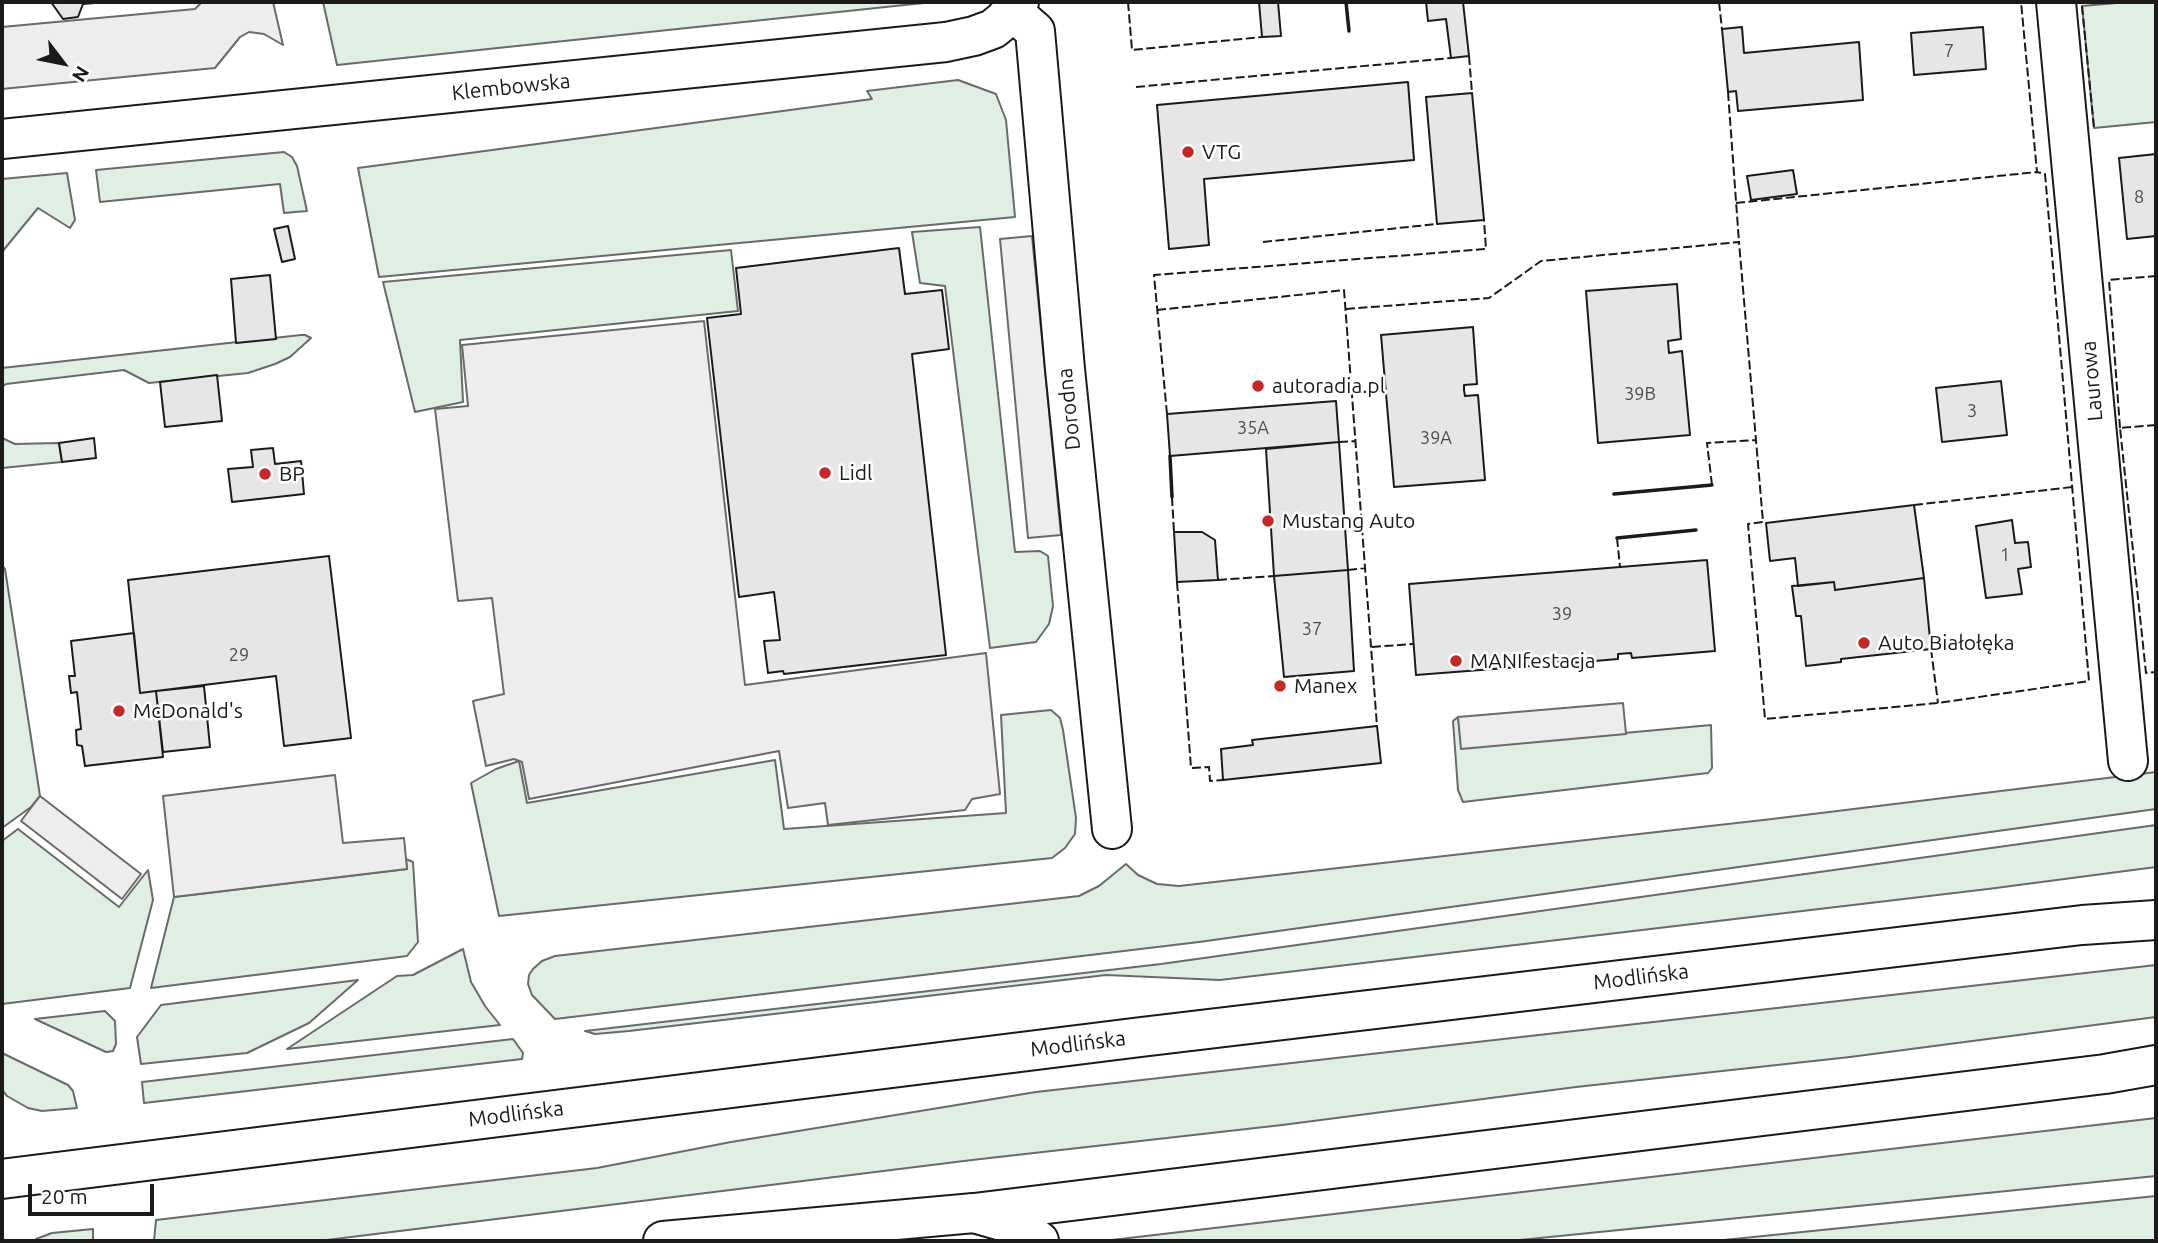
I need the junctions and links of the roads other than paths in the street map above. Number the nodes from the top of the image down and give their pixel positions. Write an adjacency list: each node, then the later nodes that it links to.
1 (2056, 2): 4 (main road, Laurowa)
2 (1015, 7): 3 (main road, Klembowska); 5 (main road, Dorodna)
3 (2, 139)
4 (2128, 761)
5 (1112, 829)
6 (2156, 912): 8 (main road)
7 (2156, 920): 8 (main road, Modlińska)
8 (2082, 925): 12 (main road, Modlińska)
9 (2156, 1065): 11 (main road)
10 (2156, 1071): 11 (main road)
11 (2105, 1074): 13 (main road)
12 (2, 1179)
13 (974, 1213): 14 (main road); 15 (main road)
14 (663, 1241)
15 (1039, 1241)

